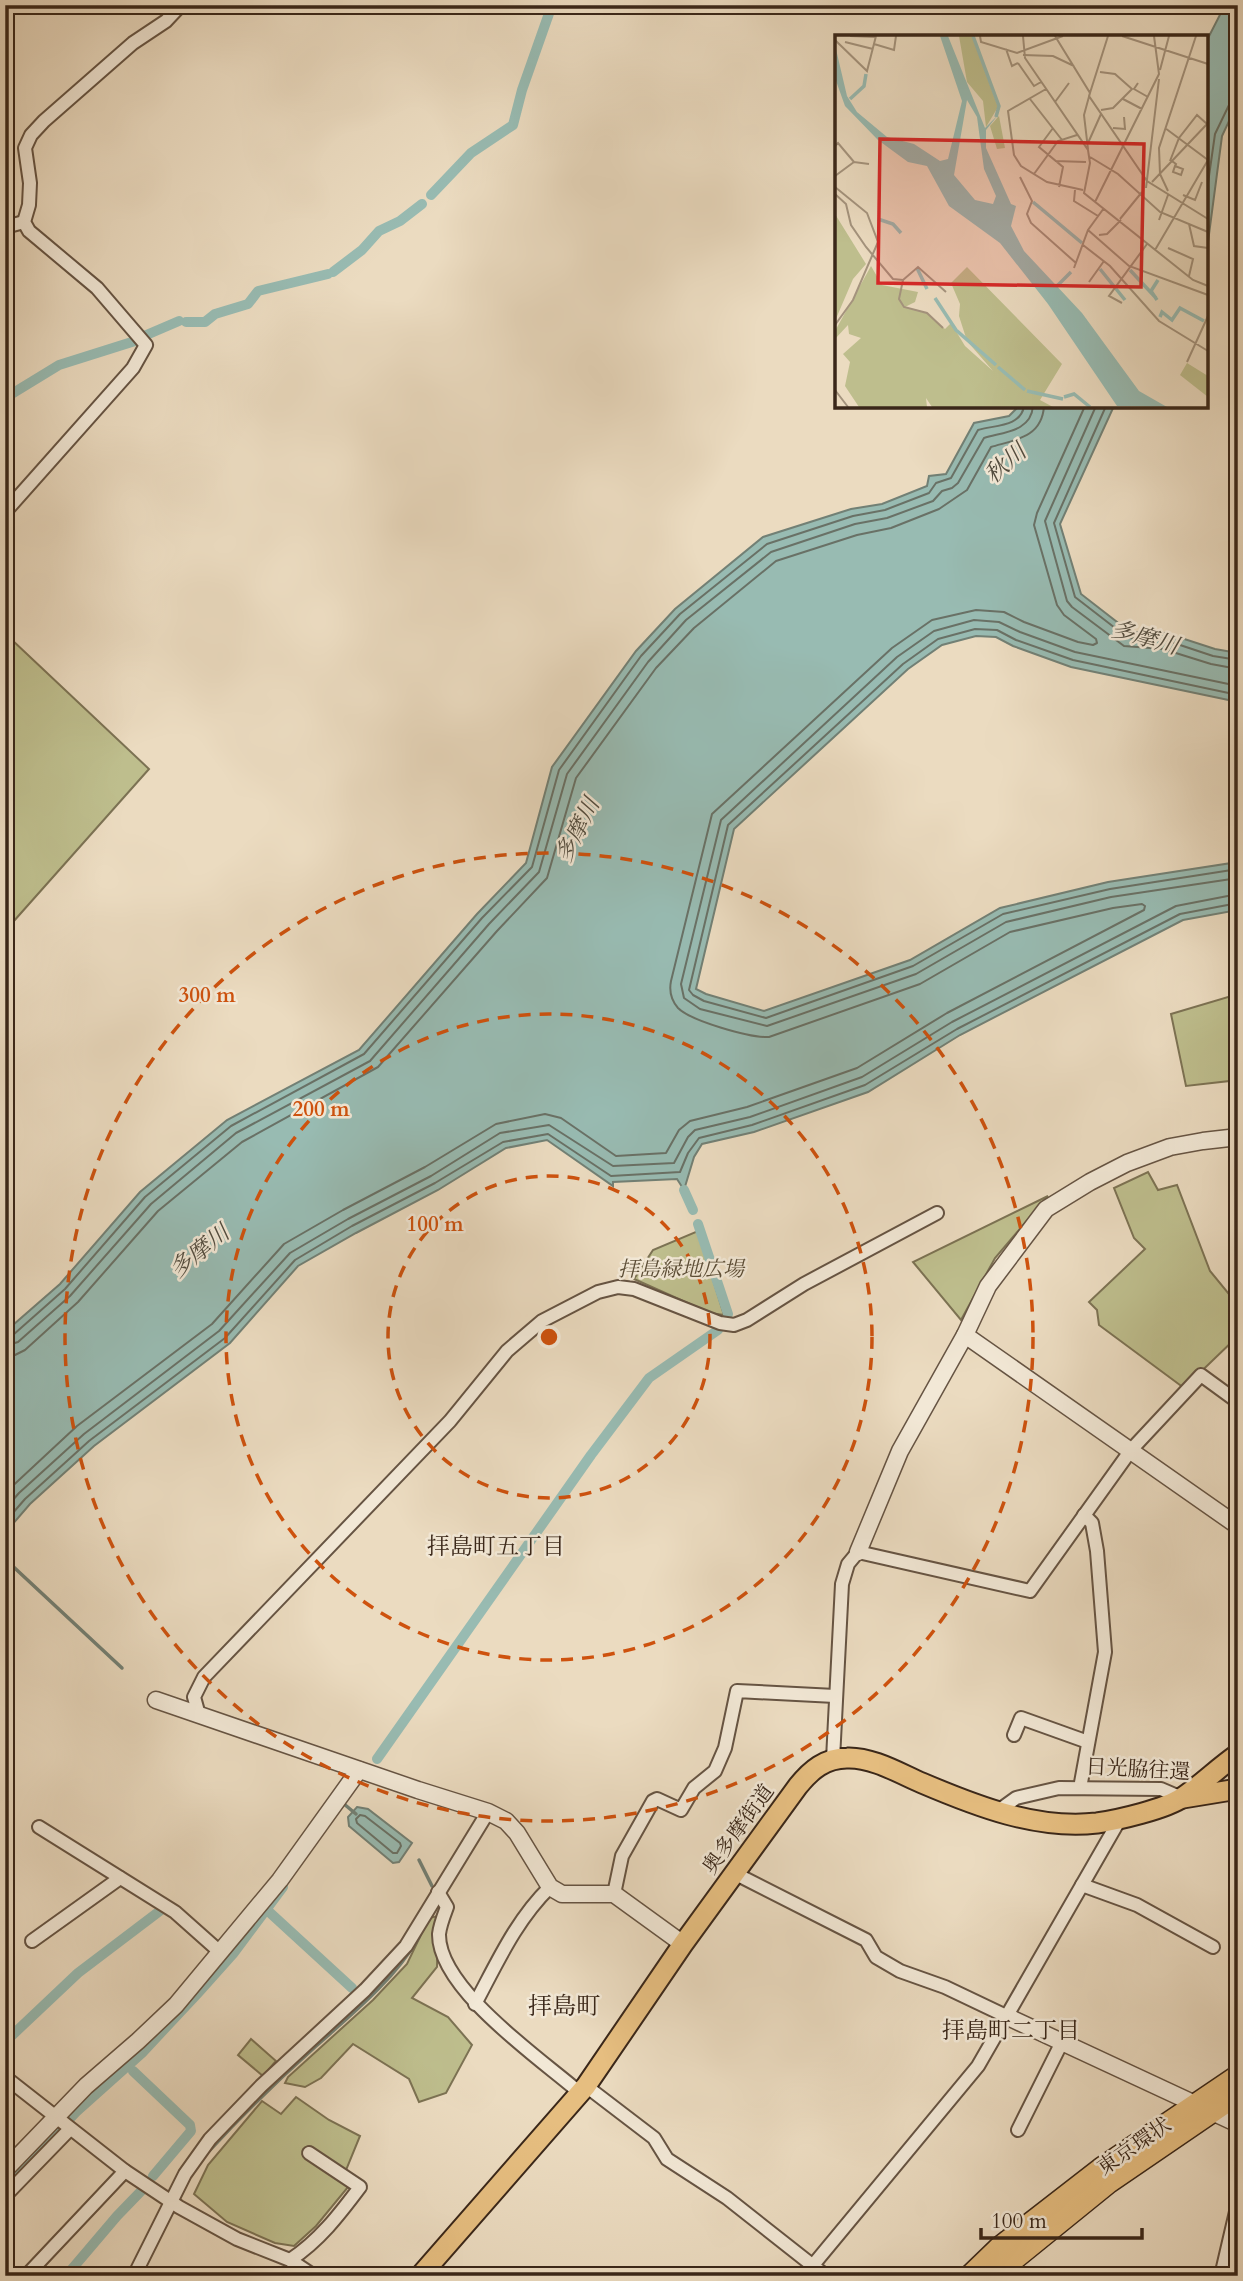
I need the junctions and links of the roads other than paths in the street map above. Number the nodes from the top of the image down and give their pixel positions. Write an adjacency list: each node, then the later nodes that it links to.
1 (181, 5): 2 (street)
2 (24, 222): 3 (street); 4 (street)
3 (5, 227)
4 (5, 512)
5 (1238, 1137): 7 (street)
6 (937, 1213): 15 (street)
7 (965, 1335): 9 (street); 12 (street)
8 (1238, 1402): 9 (street)
9 (1131, 1450): 10 (street); 11 (street)
10 (1084, 1514): 12 (street); 17 (street)
11 (1238, 1526)
12 (858, 1552): 13 (street)
13 (835, 1696): 19 (street); 33 (street)
14 (156, 1700): 15 (street)
15 (199, 1715): 20 (street)
16 (1014, 1735): 17 (street)
17 (1088, 1742): 21 (street)
18 (1238, 1754): 23 (main road)
19 (833, 1759): 24 (main road); 28 (main road, 奥多摩街道)
20 (359, 1770): 25 (street); 37 (street)
21 (1080, 1788): 23 (street, 日光脇往還); 24 (street, 日光脇往還)
22 (1233, 1794): 23 (main road, 日光脇往還)
23 (1182, 1798): 26 (main road)
24 (998, 1811): 26 (main road)
25 (488, 1812): 31 (street); 32 (street)
26 (1120, 1819): 30 (street)
27 (39, 1827): 29 (street)
28 (734, 1873): 35 (main road, 奥多摩街道); 39 (street)
29 (120, 1878): 34 (street); 37 (street)
30 (1082, 1885): 36 (street); 39 (street)
31 (550, 1887): 33 (street); 38 (street)
32 (438, 1892): 38 (street); 54 (street)
33 (614, 1894): 35 (street)
34 (32, 1941)
35 (683, 1944): 43 (main road, 奥多摩街道)
36 (1213, 1947)
37 (220, 1952): 46 (street)
38 (475, 2004): 43 (street)
39 (1008, 2017): 40 (street); 56 (street)
40 (1062, 2042): 45 (street); 48 (street)
41 (1238, 2076): 45 (highway, 東京環状)
42 (7, 2082): 46 (street)
43 (583, 2089): 56 (street); 60 (main road, 奥多摩街道)
44 (1238, 2094): 45 (highway, 東京環状)
45 (1203, 2108): 47 (street); 63 (highway, 東京環状); 64 (highway, 東京環状)
46 (63, 2122): 50 (street); 51 (street); 52 (street)
47 (1238, 2124)
48 (1018, 2130)
49 (309, 2153): 55 (street)
50 (5, 2170)
51 (125, 2171): 54 (street); 57 (street)
52 (5, 2196)
53 (1238, 2203): 65 (street)
54 (175, 2204): 55 (street); 58 (street)
55 (290, 2260): 59 (street)
56 (813, 2264): 61 (street); 62 (street)
57 (26, 2276)
58 (134, 2276)
59 (314, 2276)
60 (420, 2276)
61 (804, 2276)
62 (826, 2276)
63 (970, 2276)
64 (993, 2276)
65 (1221, 2276)

